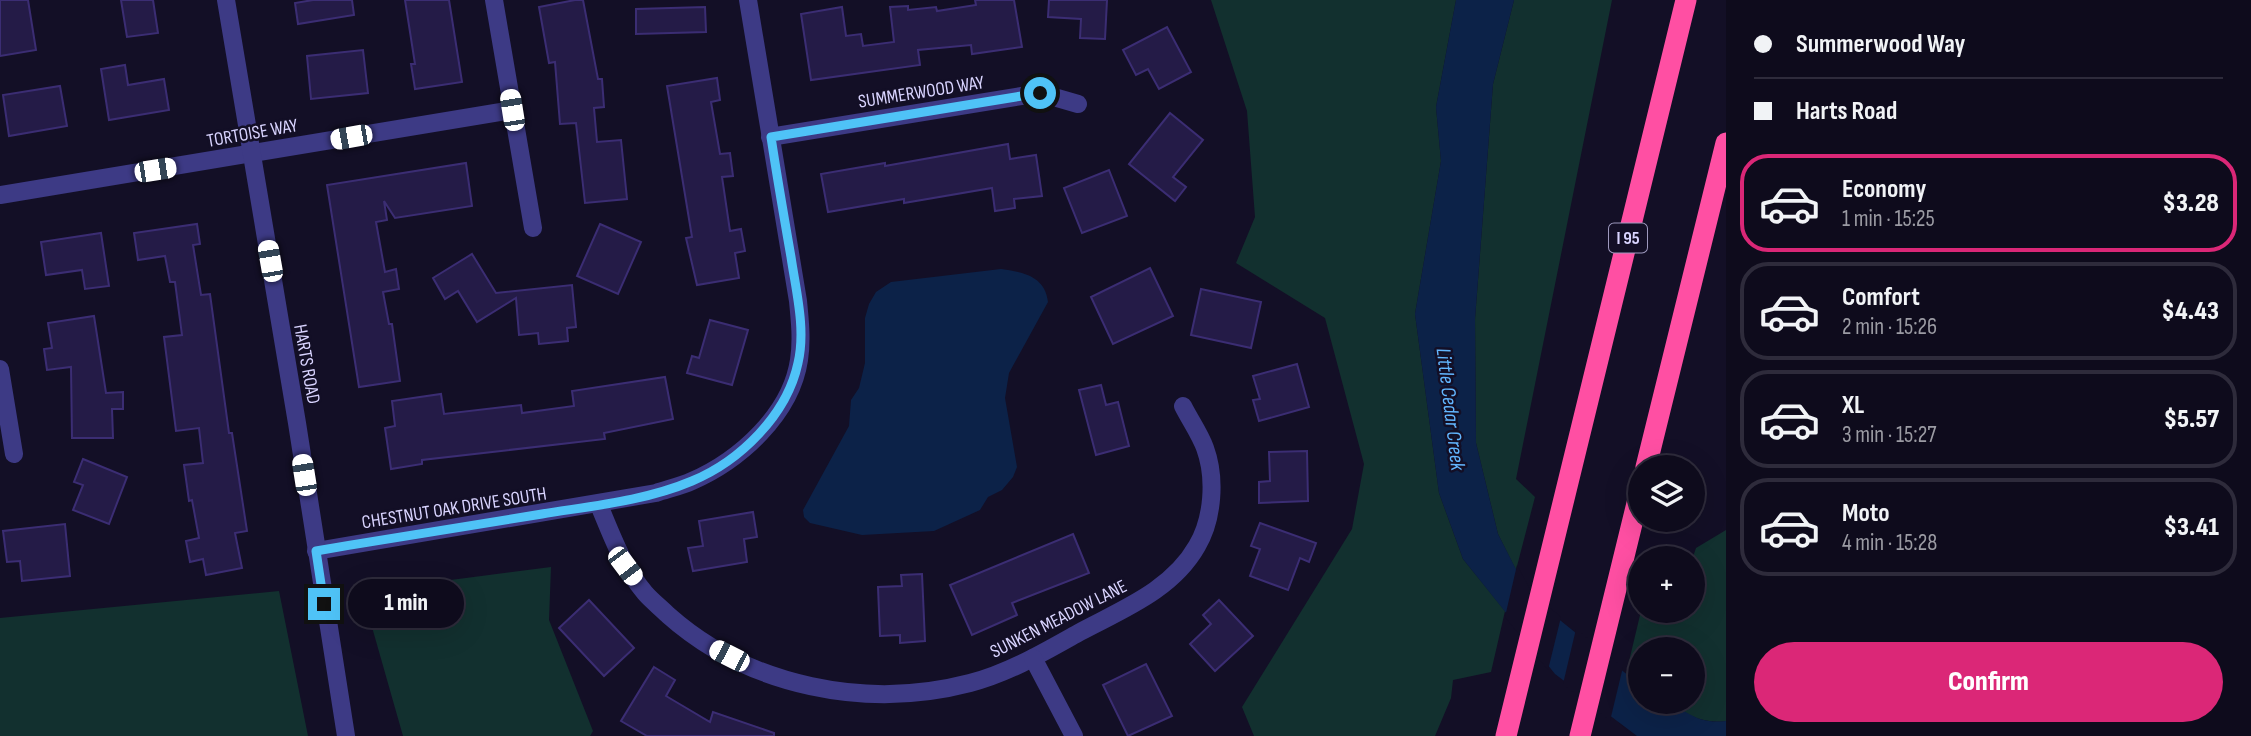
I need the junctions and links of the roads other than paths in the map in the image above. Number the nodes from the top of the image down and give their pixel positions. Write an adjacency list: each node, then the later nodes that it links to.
1 (226, 0): 9 (street, HARTS ROAD)
2 (494, 0): 6 (street)
3 (748, 0): 7 (street, CHESTNUT OAK DRIVE SOUTH)
4 (1686, 0): 22 (highway, I 95)
5 (1078, 104): 7 (street, SUMMERWOOD WAY)
6 (512, 110): 9 (street, TORTOISE WAY); 11 (street)
7 (771, 137): 16 (street, CHESTNUT OAK DRIVE SOUTH)
8 (1726, 143): 15 (highway)
9 (252, 154): 10 (street, TORTOISE WAY); 18 (street, HARTS ROAD)
10 (0, 195)
11 (533, 228)
12 (0, 369): 14 (street)
13 (1183, 406): 19 (street, SUNKEN MEADOW LANE)
14 (14, 454)
15 (1649, 455)
16 (599, 505): 18 (street, CHESTNUT OAK DRIVE SOUTH); 19 (street, SUNKEN MEADOW LANE)
17 (1630, 532): 23 (highway)
18 (316, 551): 20 (street, HARTS ROAD)
19 (1033, 658): 21 (street)
20 (346, 736)
21 (1074, 736)
22 (1506, 736)
23 (1580, 736)

